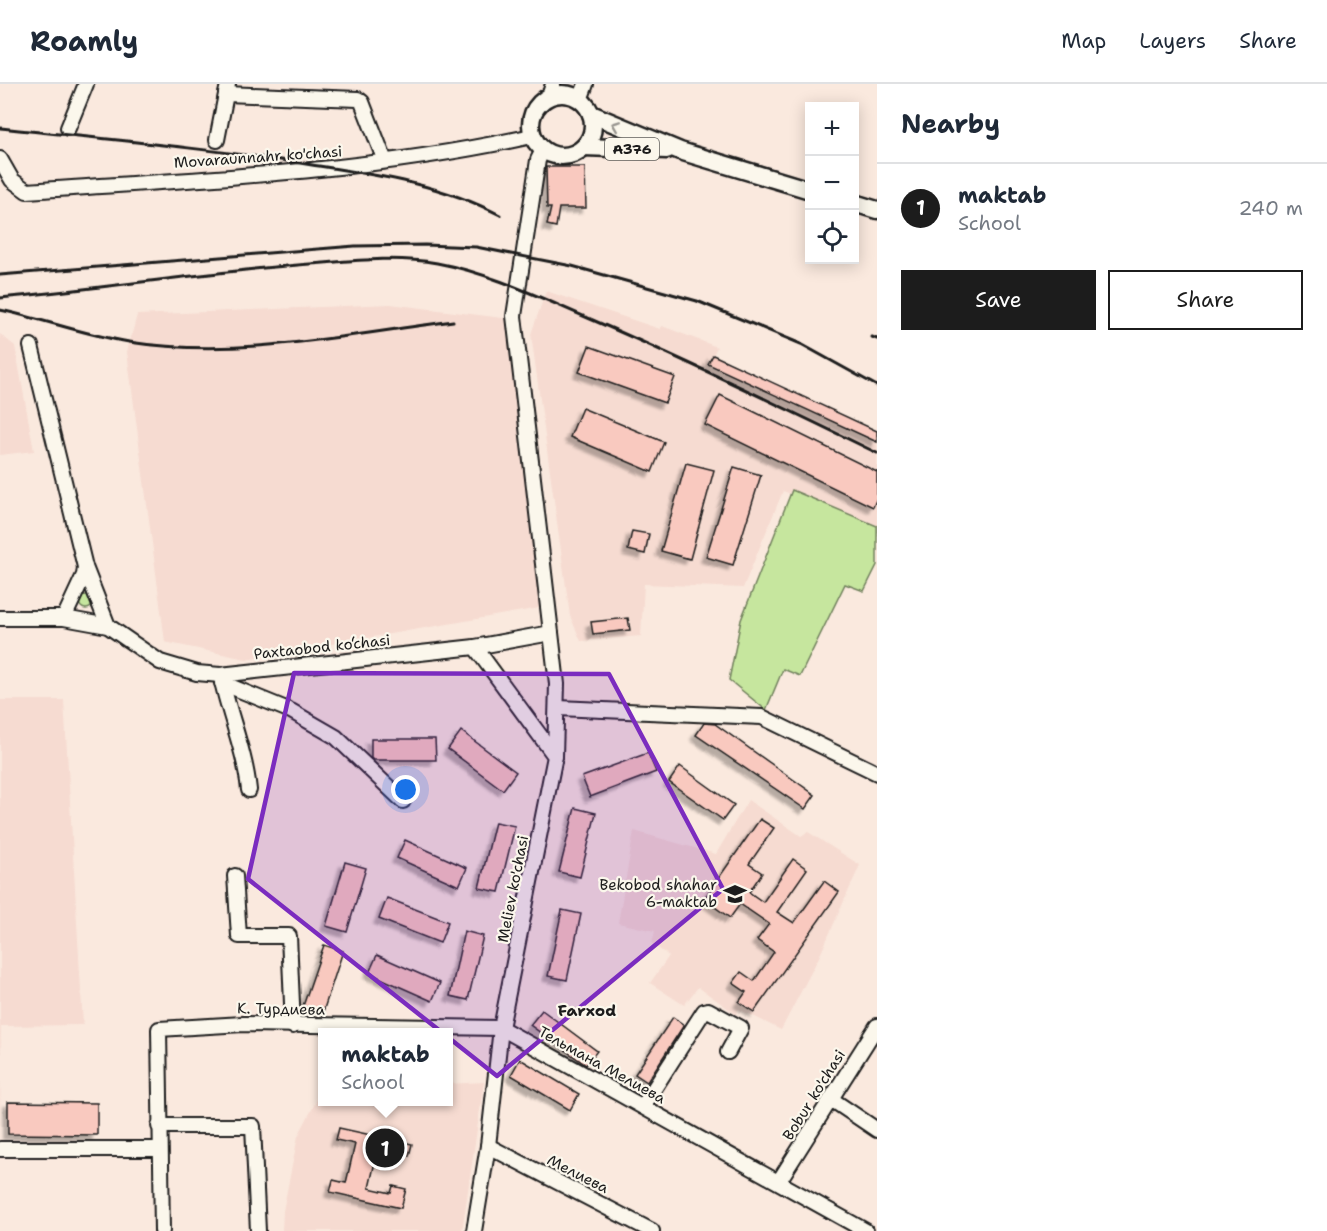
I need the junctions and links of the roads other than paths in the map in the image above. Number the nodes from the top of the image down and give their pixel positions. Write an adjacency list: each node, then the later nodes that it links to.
1 (86, 84): 7 (street)
2 (586, 84): 5 (street)
3 (549, 88): 5 (main road); 8 (main road)
4 (227, 89): 9 (street); 14 (street)
5 (580, 100): 6 (main road)
6 (591, 114): 10 (main road); 12 (main road, A376, one-way to 6)
7 (68, 128)
8 (532, 136): 11 (main road); 14 (street, Movaraunnahr ko'chasi)
9 (218, 140)
10 (584, 147): 11 (main road); 12 (main road, A376)
11 (543, 150): 23 (street, Meliev ko'chasi)
12 (680, 151): 15 (main road)
13 (0, 159): 14 (street, Movaraunnahr ko'chasi)
14 (385, 161)
15 (805, 188)
16 (859, 205): 17 (main road)
17 (877, 210)
18 (31, 346): 19 (street)
19 (85, 567): 21 (street); 22 (street)
20 (0, 618): 21 (street)
21 (64, 618): 22 (street)
22 (108, 626): 25 (street, Paxtaobod ko‘chasi)
23 (551, 633): 24 (street, Paxtaobod ko‘chasi); 26 (street, Meliev ko'chasi)
24 (475, 647): 25 (street, Paxtaobod ko‘chasi); 27 (street)
25 (221, 679): 29 (street); 30 (street)
26 (558, 708): 27 (street, Meliev ko'chasi); 28 (street)
27 (555, 756): 34 (street, Meliev ko'chasi)
28 (877, 773)
29 (249, 790)
30 (403, 801)
31 (235, 876): 32 (street)
32 (293, 1026): 34 (street, К. Турдиева); 38 (street, К. Турдиева)
33 (877, 1026): 36 (street, Bobur ko'chasi)
34 (501, 1028): 37 (street, Тельмана Мелиева); 40 (street)
35 (729, 1052): 37 (street)
36 (831, 1099): 39 (street); 43 (street, Bobur ko'chasi)
37 (643, 1106): 43 (street, Тельмана Мелиева)
38 (159, 1126): 42 (street, К. Турдиева); 45 (street)
39 (877, 1130)
40 (488, 1146): 46 (street); 47 (street, Мелиева)
41 (0, 1149): 42 (street)
42 (160, 1149): 44 (street, К. Турдиева)
43 (779, 1181): 48 (street, Тельмана Мелиева)
44 (162, 1231)
45 (258, 1231)
46 (474, 1231)
47 (652, 1231)
48 (866, 1231)

